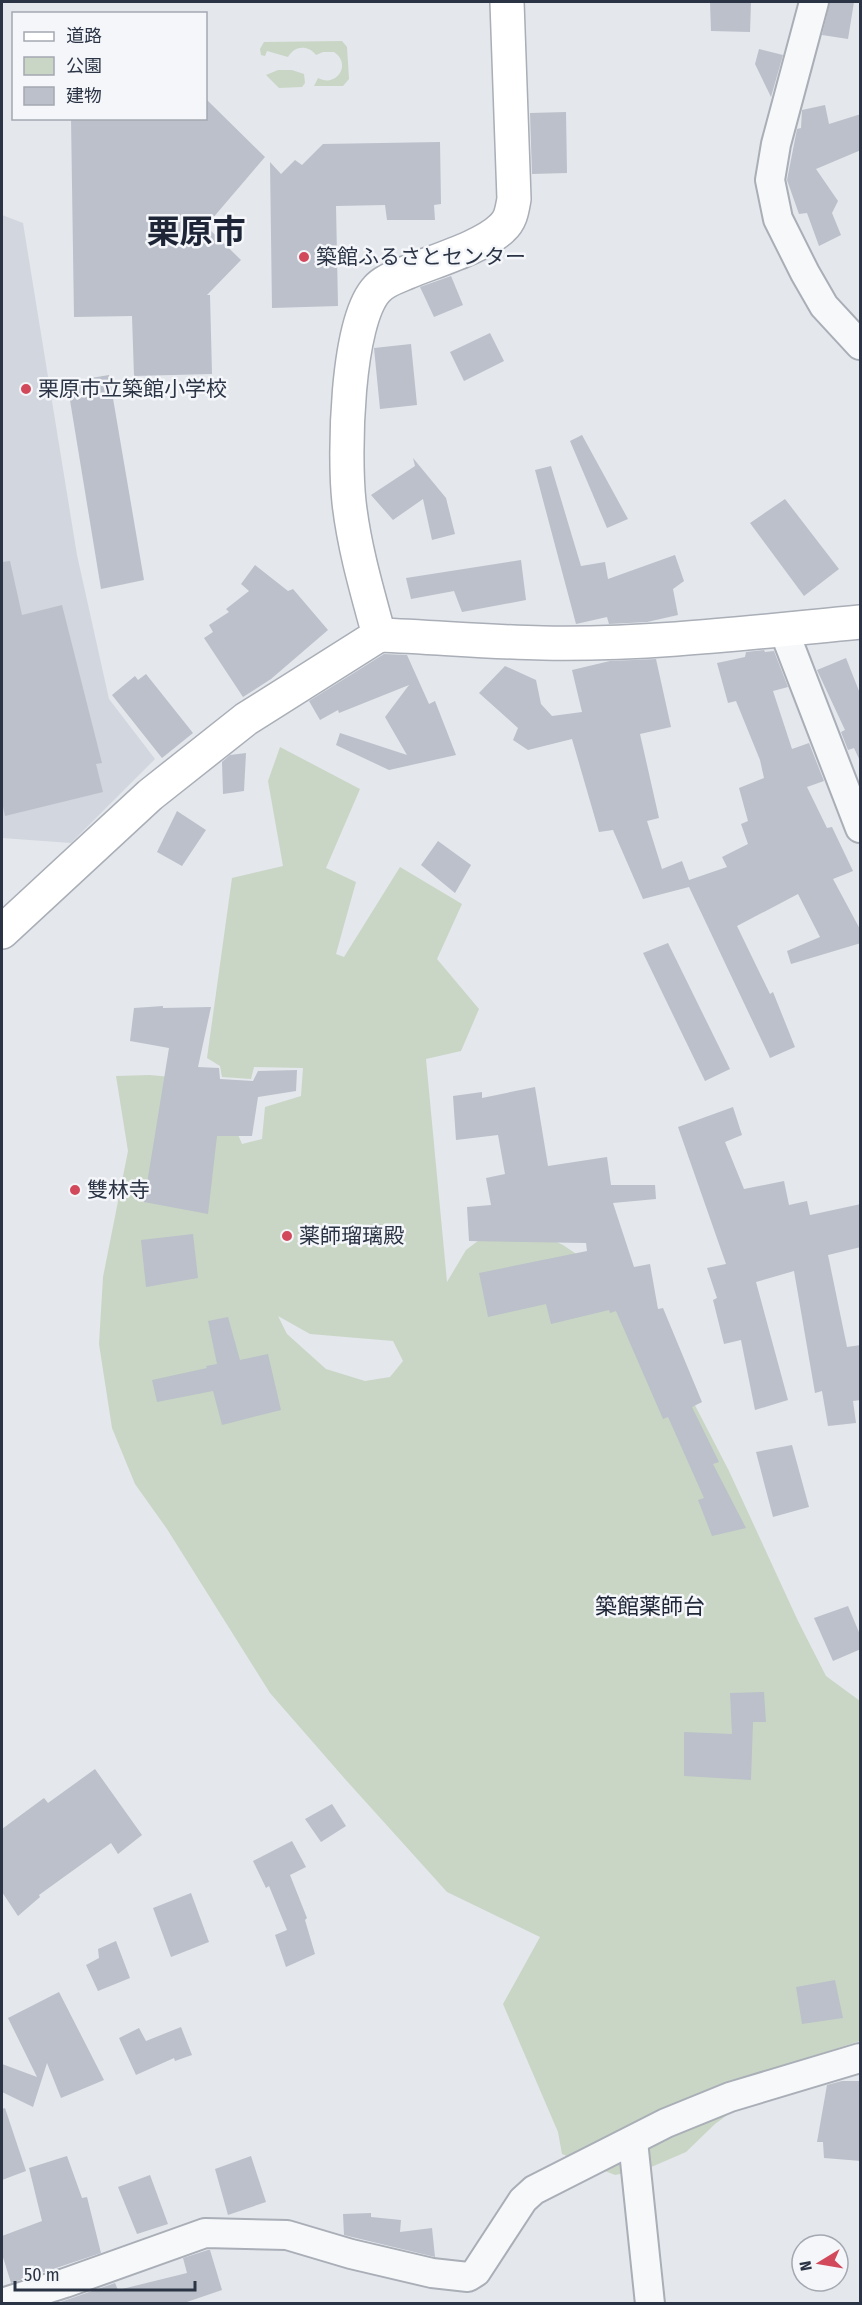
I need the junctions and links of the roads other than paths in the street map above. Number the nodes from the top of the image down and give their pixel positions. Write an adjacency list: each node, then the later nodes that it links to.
1 (507, 2): 6 (street)
2 (814, 2): 3 (street)
3 (861, 345)
4 (861, 621): 5 (street)
5 (784, 631): 6 (street); 7 (street)
6 (379, 635): 8 (street)
7 (861, 828)
8 (2, 932)
9 (861, 2058): 10 (street)
10 (633, 2141): 11 (street); 12 (street)
11 (2, 2302)
12 (650, 2304)

